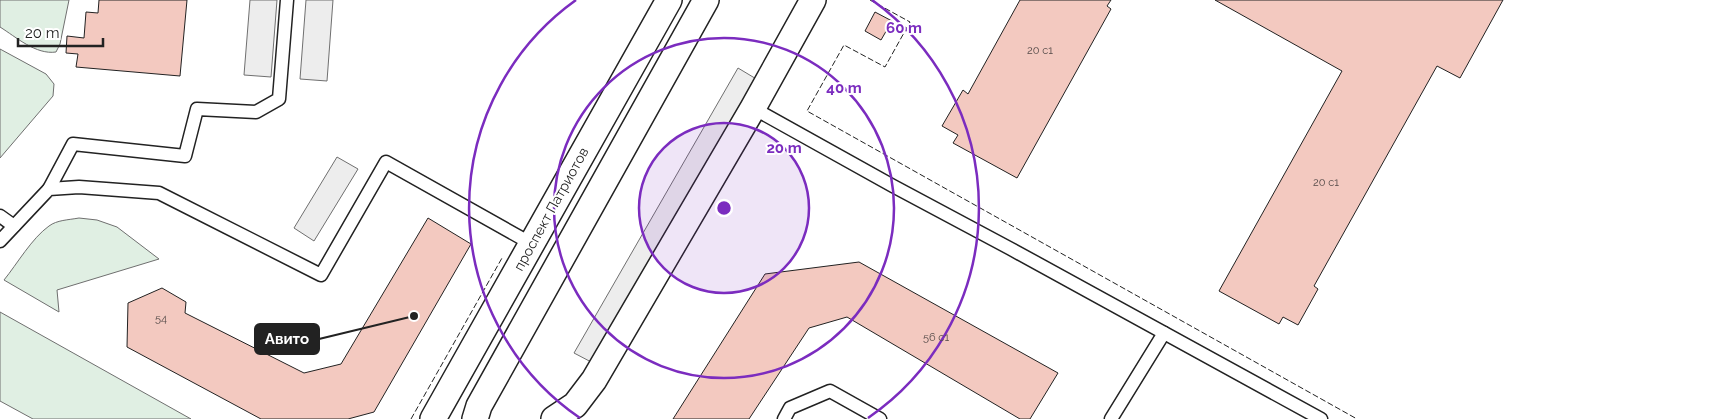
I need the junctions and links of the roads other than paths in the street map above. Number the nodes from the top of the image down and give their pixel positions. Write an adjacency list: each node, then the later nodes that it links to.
1 (288, 0): 6 (lane)
2 (669, 0): 10 (street, проспект Патриотов)
3 (706, 0): 13 (street)
4 (813, 0): 5 (street)
5 (753, 108): 11 (lane); 14 (street)
6 (49, 189): 8 (lane); 10 (lane)
7 (0, 216): 8 (lane)
8 (14, 226): 9 (lane)
9 (0, 241)
10 (532, 244): 12 (street, проспект Патриотов)
11 (1164, 333): 17 (lane); 18 (lane)
12 (433, 419)
13 (474, 419)
14 (554, 419)
15 (784, 419): 16 (lane)
16 (880, 419)
17 (1111, 419)
18 (1321, 419)

